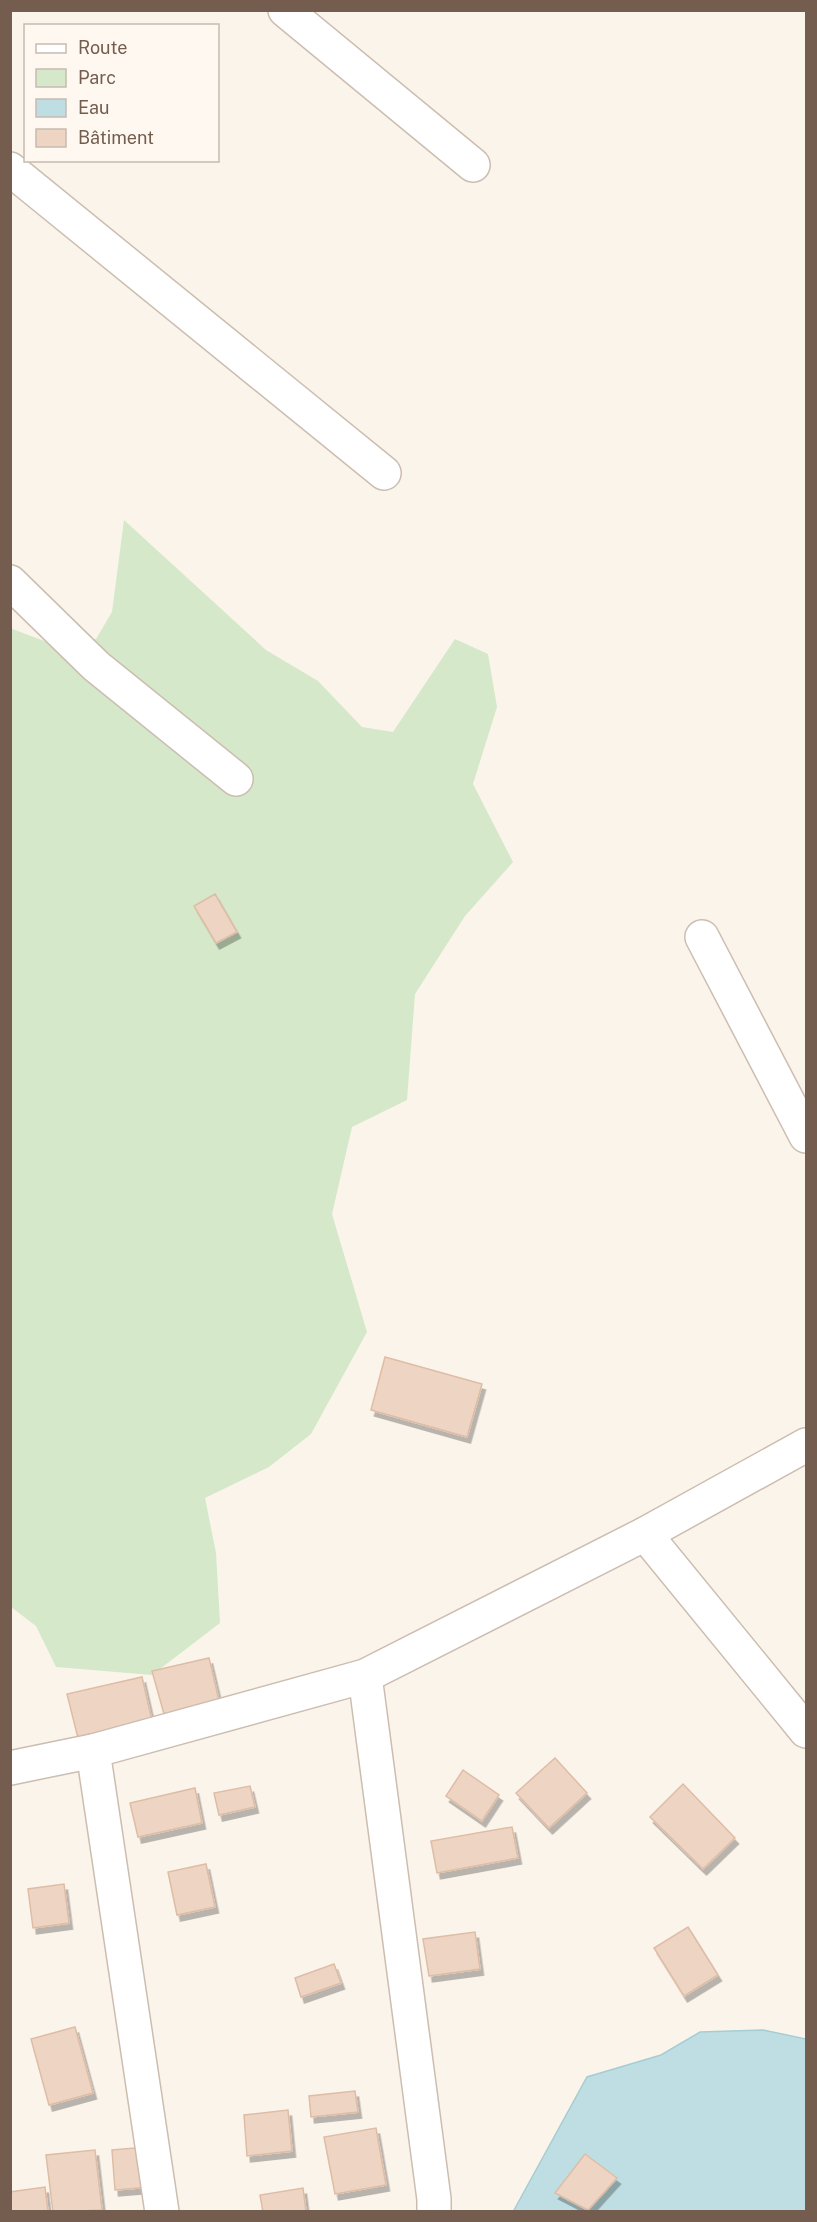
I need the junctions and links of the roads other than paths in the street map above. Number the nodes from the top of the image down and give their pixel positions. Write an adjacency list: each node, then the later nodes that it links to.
1 (285, 10): 2 (street)
2 (473, 165)
3 (10, 169): 4 (street)
4 (384, 473)
5 (10, 582): 6 (street)
6 (236, 780)
7 (702, 937): 8 (street)
8 (807, 1136)
9 (807, 1445): 10 (street)
10 (645, 1534): 11 (street); 12 (street)
11 (365, 1676): 13 (street); 16 (street)
12 (807, 1731)
13 (93, 1751): 14 (street); 15 (street)
14 (10, 1768)
15 (162, 2211)
16 (434, 2211)

